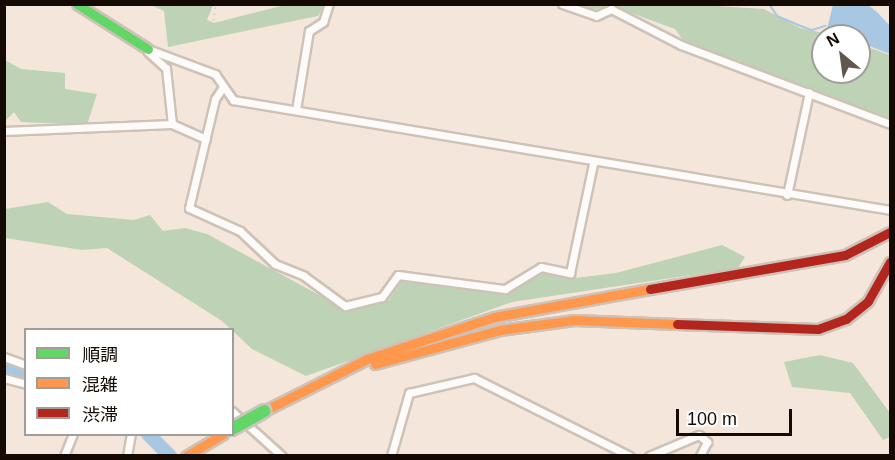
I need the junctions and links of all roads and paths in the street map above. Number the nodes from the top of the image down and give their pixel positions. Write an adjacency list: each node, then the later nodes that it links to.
1 (77, 4): 6 (main road)
2 (216, 4): 5 (path)
3 (329, 4): 9 (street)
4 (562, 4): 8 (street)
5 (213, 21)
6 (148, 49): 7 (street); 11 (street)
7 (223, 87): 9 (street); 13 (street)
8 (809, 92): 10 (street); 15 (street)
9 (296, 110): 14 (street)
10 (891, 123)
11 (172, 124): 12 (street); 13 (street)
12 (4, 131)
13 (206, 139): 14 (street)
14 (593, 164): 15 (street)
15 (787, 195): 16 (street)
16 (891, 210)
17 (891, 232): 23 (main road)
18 (891, 262): 23 (main road)
19 (4, 357): 20 (street)
20 (24, 364)
21 (4, 378): 22 (street)
22 (24, 383)
23 (298, 393): 25 (main road, bridge)
24 (234, 413): 32 (street)
25 (234, 428)
26 (73, 436): 29 (street)
27 (130, 436): 30 (street)
28 (221, 436): 31 (main road)
29 (64, 456)
30 (127, 456)
31 (186, 456)
32 (282, 456)
33 (391, 456): 34 (street)
34 (630, 456)
35 (649, 456): 36 (street)
36 (700, 456)

